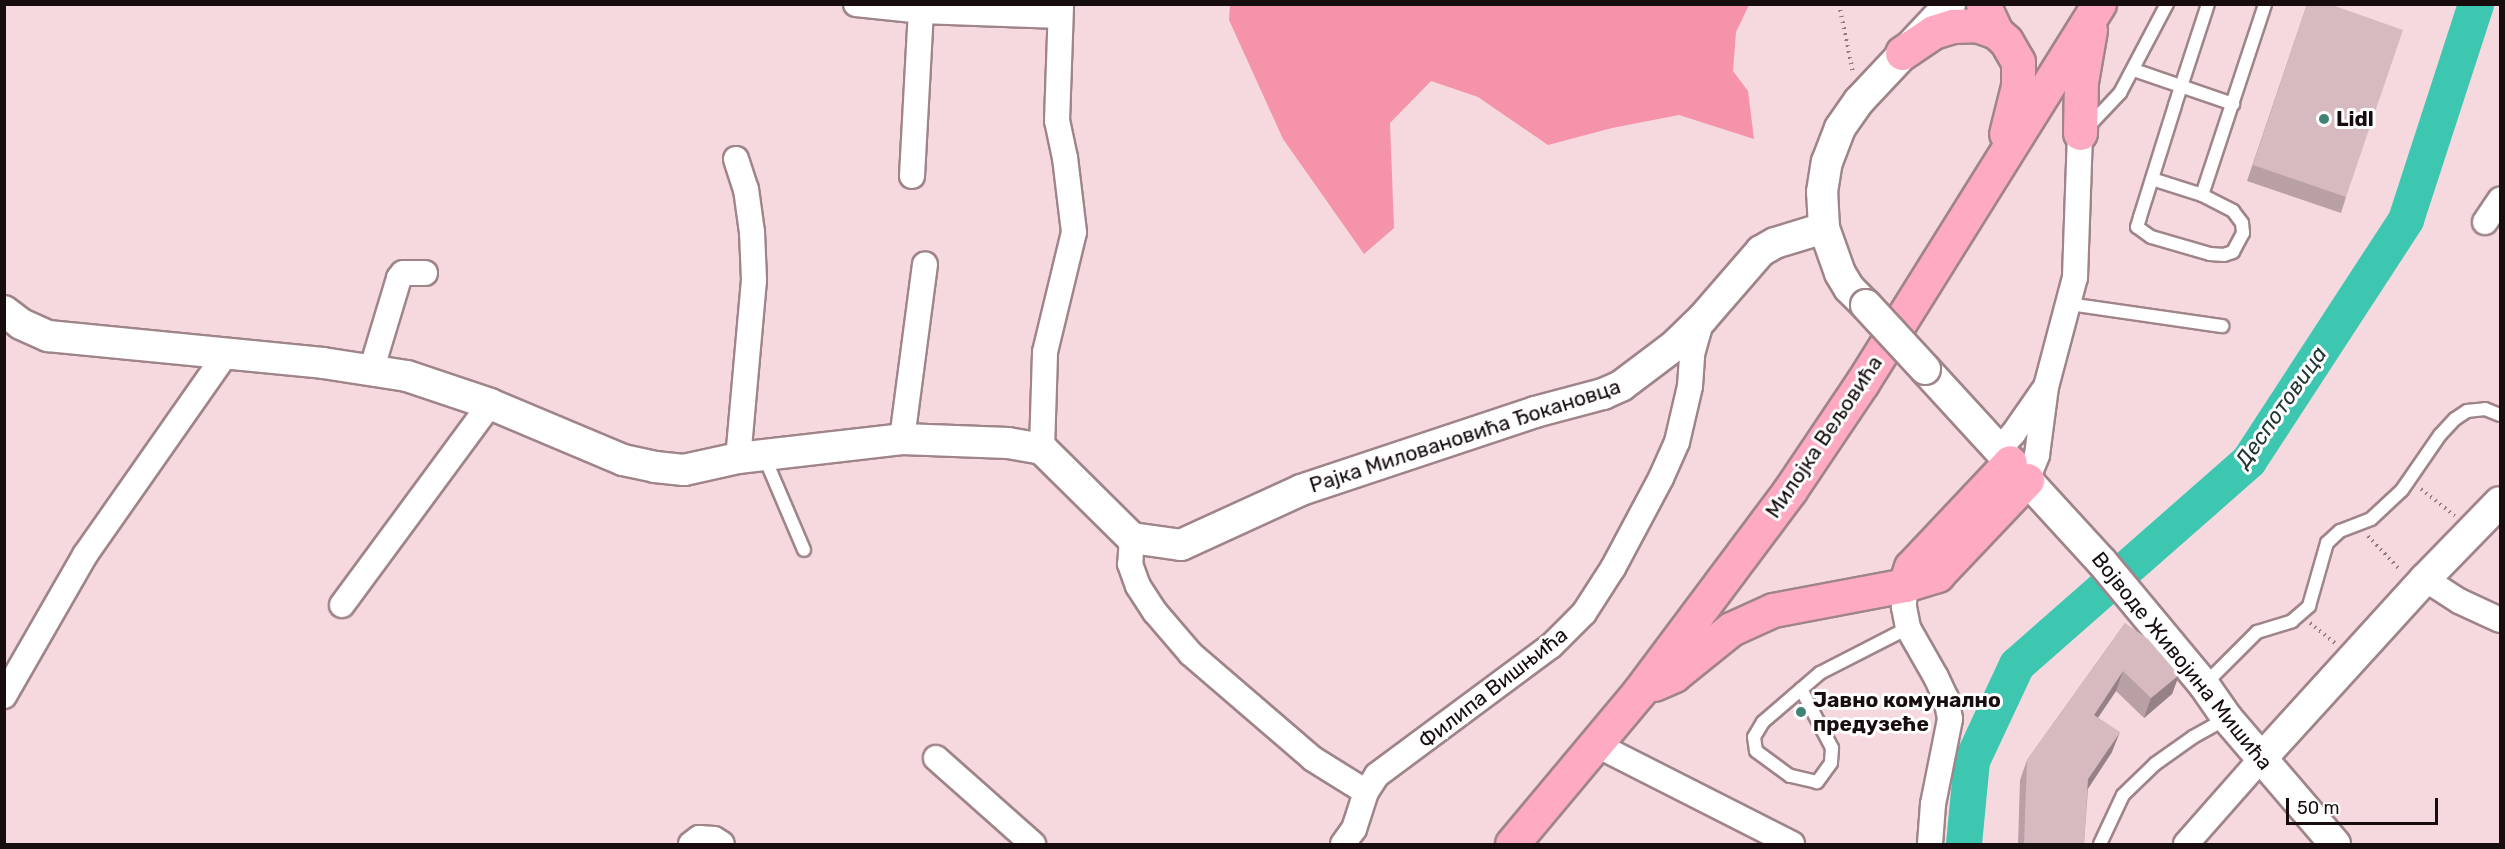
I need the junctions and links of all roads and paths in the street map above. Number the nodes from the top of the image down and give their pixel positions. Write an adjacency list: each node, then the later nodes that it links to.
1 (856, 4): 9 (street)
2 (1839, 4): 14 (path)
3 (1950, 4): 11 (street, Војводе Живојина Мишића)
4 (2167, 4): 12 (lane)
5 (2208, 4): 13 (lane)
6 (2265, 4): 15 (lane)
7 (2098, 6): 16 (main road); 19 (main road, Милојка Вељовића)
8 (1060, 10): 9 (street); 37 (street)
9 (921, 11): 18 (street)
10 (1989, 18): 11 (main road); 19 (main road)
11 (1902, 53): 14 (street, Војводе Живојина Мишића)
12 (2134, 70): 13 (lane); 16 (lane)
13 (2182, 86): 15 (lane); 20 (lane)
14 (1859, 101): 24 (street, Војводе Живојина Мишића)
15 (2233, 104): 21 (lane)
16 (2080, 133): 27 (street)
17 (736, 159): 38 (street)
18 (912, 176)
19 (1991, 178): 55 (main road, Милојка Вељовића)
20 (2152, 179): 21 (lane); 21 (lane)
21 (2202, 195)
22 (2500, 200): 23 (street)
23 (2485, 222)
24 (1824, 228): 29 (street, Рајка Миловановића Ђокановца); 39 (street, Војводе Живојина Мишића, bridge)
25 (925, 265): 36 (street)
26 (426, 273): 32 (street)
27 (2068, 304): 30 (lane); 33 (street)
28 (4, 311): 31 (street)
29 (1702, 318): 44 (street, Рајка Миловановића Ђокановца); 61 (street, Филипа Вишњића)
30 (2222, 326)
31 (227, 352): 32 (street); 56 (street)
32 (371, 370): 34 (street)
33 (2046, 387): 39 (street); 39 (street)
34 (490, 404): 38 (street); 48 (street)
35 (2500, 415): 40 (lane)
36 (902, 439): 37 (street); 38 (street)
37 (1042, 449): 44 (street)
38 (751, 456): 45 (lane)
39 (2012, 463): 47 (main road); 53 (street, Војводе Живојина Мишића)
40 (2411, 481): 42 (lane); 43 (path)
41 (2500, 502): 43 (street)
42 (2357, 525): 46 (path); 49 (lane)
43 (2473, 530): 46 (street)
44 (1132, 538): 61 (street)
45 (804, 550)
46 (2421, 584): 50 (street); 52 (street)
47 (1905, 585): 51 (street); 55 (main road)
48 (342, 605)
49 (2301, 615): 52 (path); 53 (lane)
50 (2500, 620)
51 (1908, 628): 54 (lane); 68 (street)
52 (2354, 657): 60 (street)
53 (2204, 685): 57 (street, Војводе Живојина Мишића)
54 (1801, 690): 54 (lane)
55 (1639, 692): 58 (main road, Милојка Вељовића)
56 (4, 696)
57 (2227, 718): 60 (street, Војводе Живојина Мишића); 69 (lane)
58 (1595, 744): 66 (main road, Милојка Вељовића); 67 (street)
59 (936, 758): 64 (street)
60 (2261, 759): 70 (street); 71 (street, Војводе Живојина Мишића)
61 (1366, 792): 65 (street, Филипа Вишњића)
62 (691, 844): 63 (street)
63 (722, 844)
64 (1033, 844)
65 (1343, 844)
66 (1512, 844)
67 (1792, 844)
68 (1930, 844)
69 (2100, 844)
70 (2186, 844)
71 (2335, 844)

